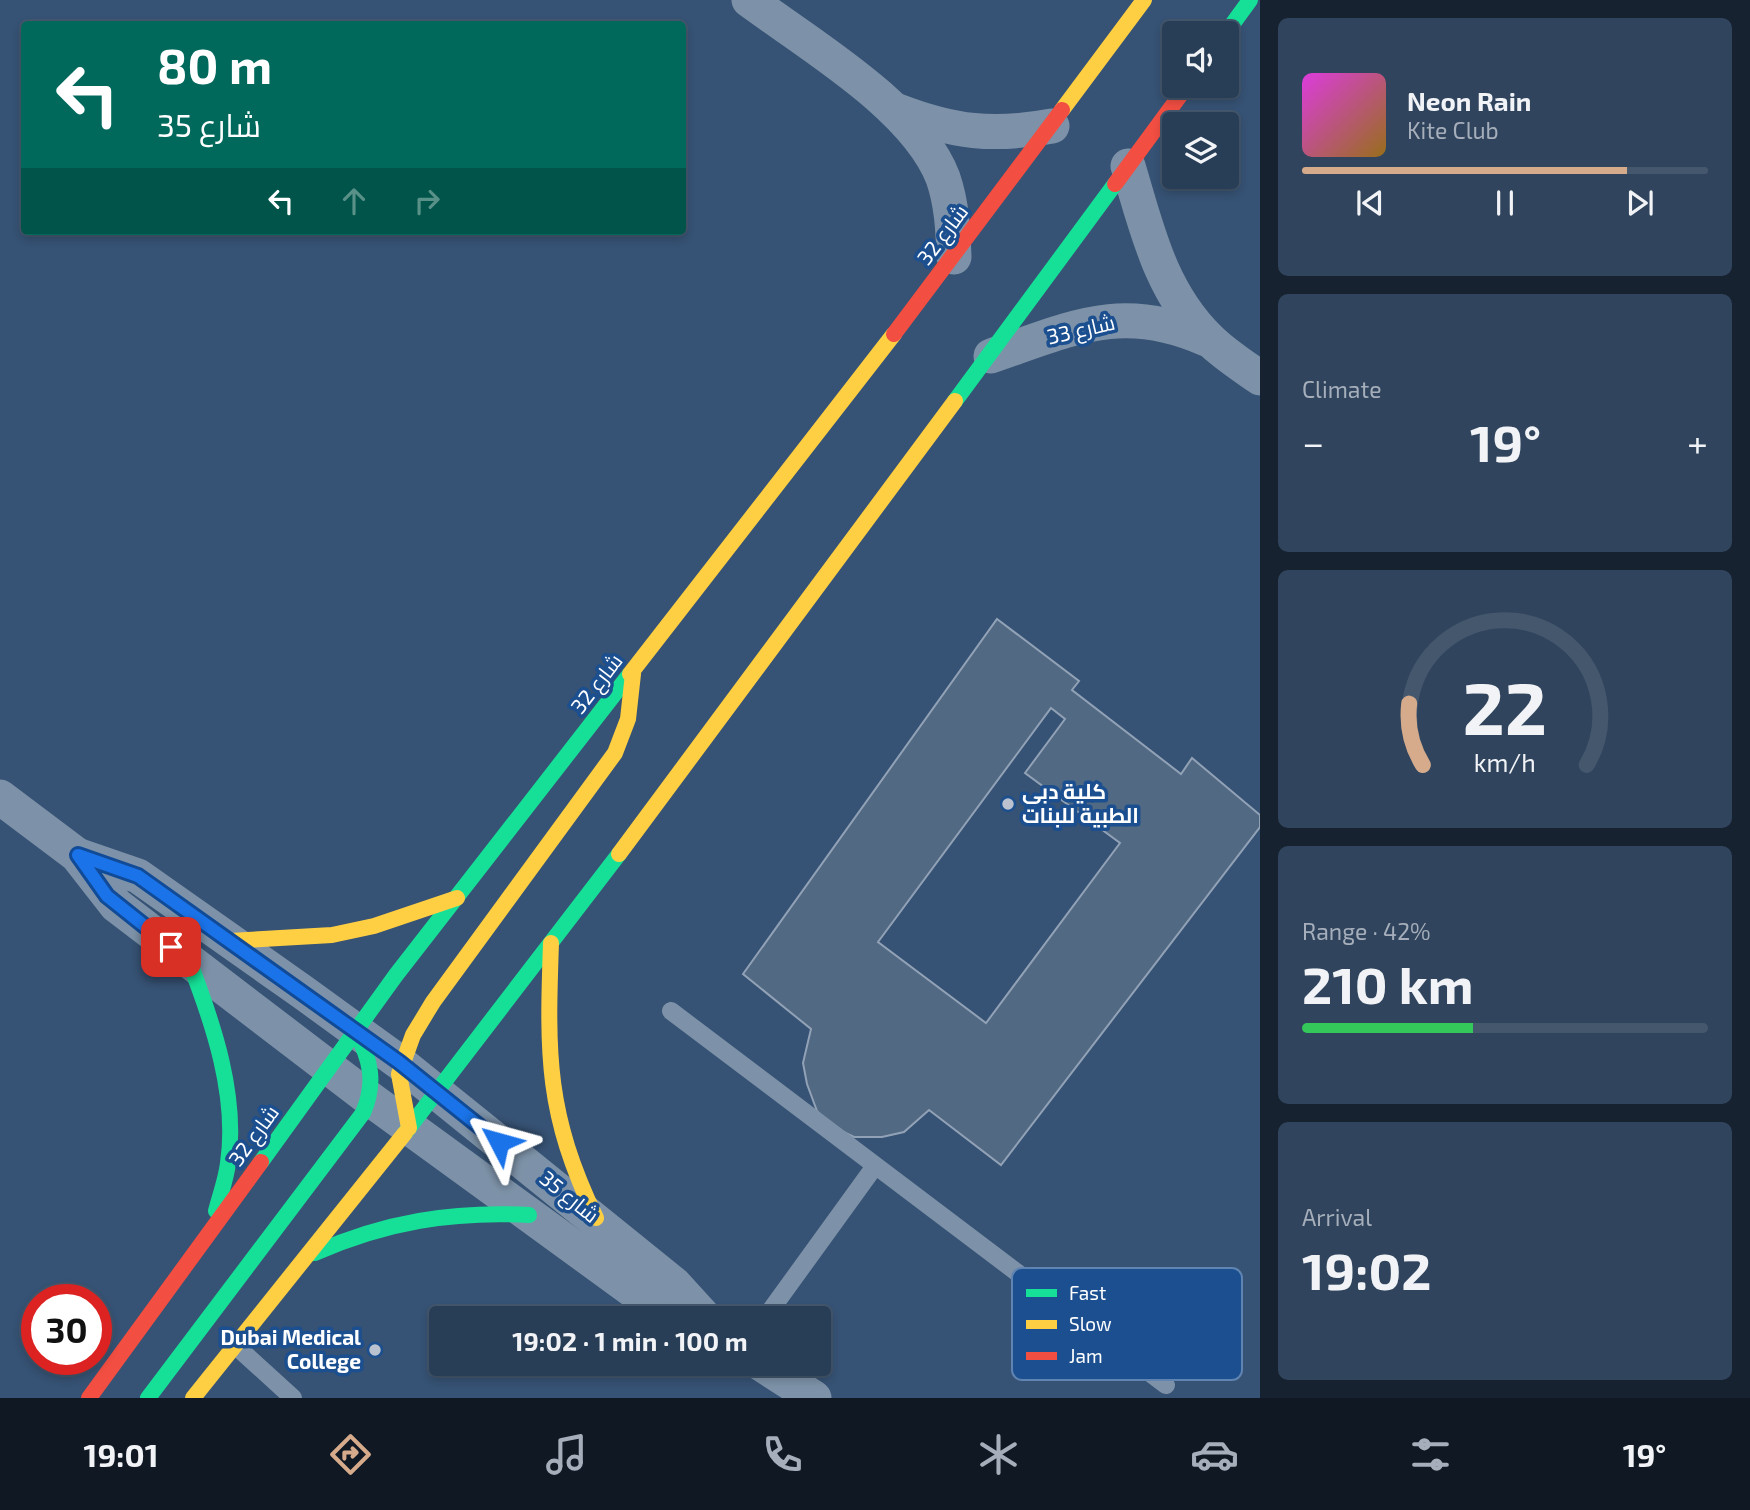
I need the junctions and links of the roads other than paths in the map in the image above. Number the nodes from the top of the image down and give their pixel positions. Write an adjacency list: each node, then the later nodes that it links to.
1 (749, 0): 6 (street)
2 (1144, 0): 7 (street, شارع 32)
3 (1250, 0): 4 (street)
4 (1235, 21)
5 (1178, 98): 8 (street)
6 (898, 111): 7 (street); 9 (street)
7 (1052, 126): 9 (street, شارع 32)
8 (1128, 166): 10 (street, شارع 33); 11 (street)
9 (954, 257): 13 (street, شارع 32)
10 (1210, 341): 11 (street, شارع 33); 12 (street, شارع 33)
11 (991, 356): 18 (street)
12 (1260, 378)
13 (633, 672): 16 (street, شارع 32); 22 (street)
14 (0, 797): 15 (street, شارع 35)
15 (78, 855): 17 (street, شارع 35); 19 (street, شارع 35)
16 (457, 898): 17 (street); 21 (street, شارع 32)
17 (230, 941): 21 (street, شارع 35)
18 (551, 943): 24 (street); 29 (street)
19 (189, 961): 23 (street, شارع 35); 30 (street)
20 (671, 1011): 27 (lane)
21 (355, 1031): 22 (street, شارع 35); 23 (street, شارع 32); 25 (street)
22 (399, 1062): 24 (street, شارع 35); 26 (street)
23 (329, 1068): 25 (street, شارع 35); 30 (street, شارع 32)
24 (436, 1092): 26 (street); 29 (street, شارع 35)
25 (370, 1099): 26 (street, شارع 35); 41 (street)
26 (409, 1128): 28 (street, شارع 35); 31 (street)
27 (875, 1166): 32 (lane); 35 (lane)
28 (529, 1216): 31 (street); 33 (street, شارع 35)
29 (596, 1219): 34 (street, شارع 35)
30 (210, 1232): 40 (street, شارع 32)
31 (307, 1257): 36 (street)
32 (1012, 1269)
33 (654, 1306)
34 (694, 1306)
35 (774, 1306)
36 (236, 1346): 42 (street); 43 (lane)
37 (780, 1376): 44 (street)
38 (1159, 1380): 39 (lane)
39 (1166, 1385)
40 (89, 1398)
41 (148, 1398)
42 (193, 1398)
43 (293, 1398)
44 (814, 1398)

